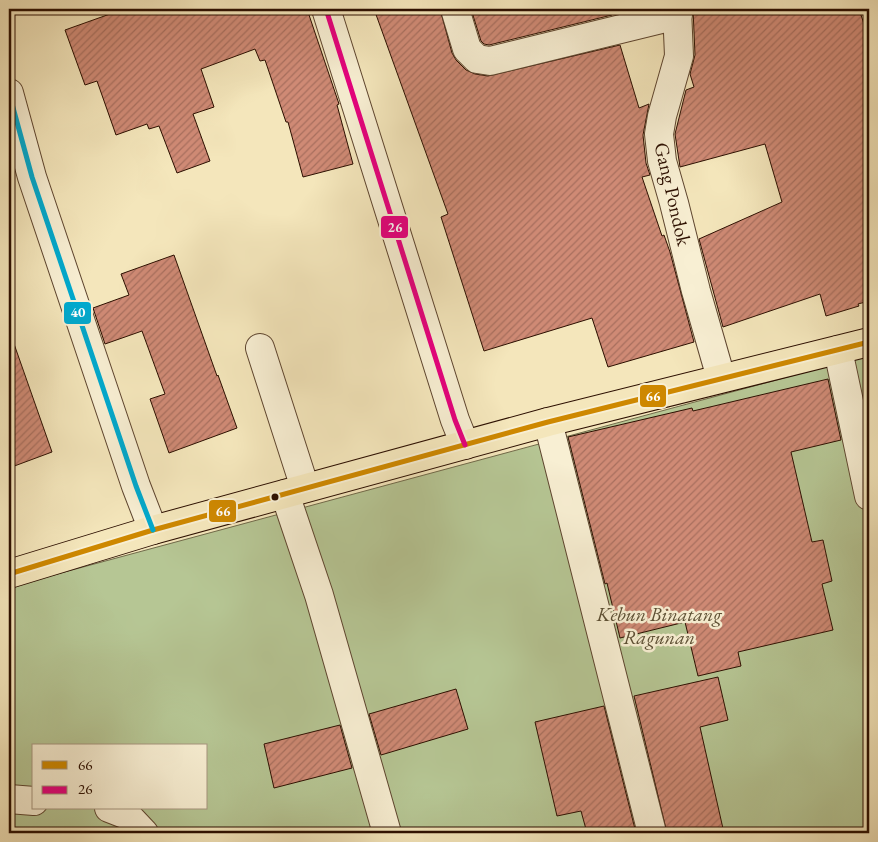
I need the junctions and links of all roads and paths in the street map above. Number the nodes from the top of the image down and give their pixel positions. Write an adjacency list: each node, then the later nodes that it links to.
1 (326, 9): 10 (street)
2 (455, 9): 3 (street)
3 (678, 12): 8 (street, Gang Pondok)
4 (9, 93): 13 (street)
5 (869, 342): 7 (main road)
6 (260, 348): 11 (street)
7 (838, 350): 8 (main road); 12 (street)
8 (721, 378): 9 (main road)
9 (548, 422): 10 (main road); 20 (street)
10 (465, 445): 11 (main road)
11 (295, 491): 13 (main road); 19 (street)
12 (869, 496)
13 (153, 530): 14 (main road)
14 (9, 574)
15 (9, 799): 16 (street)
16 (32, 801)
17 (114, 810): 18 (street)
18 (144, 833)
19 (387, 833)
20 (652, 833)

